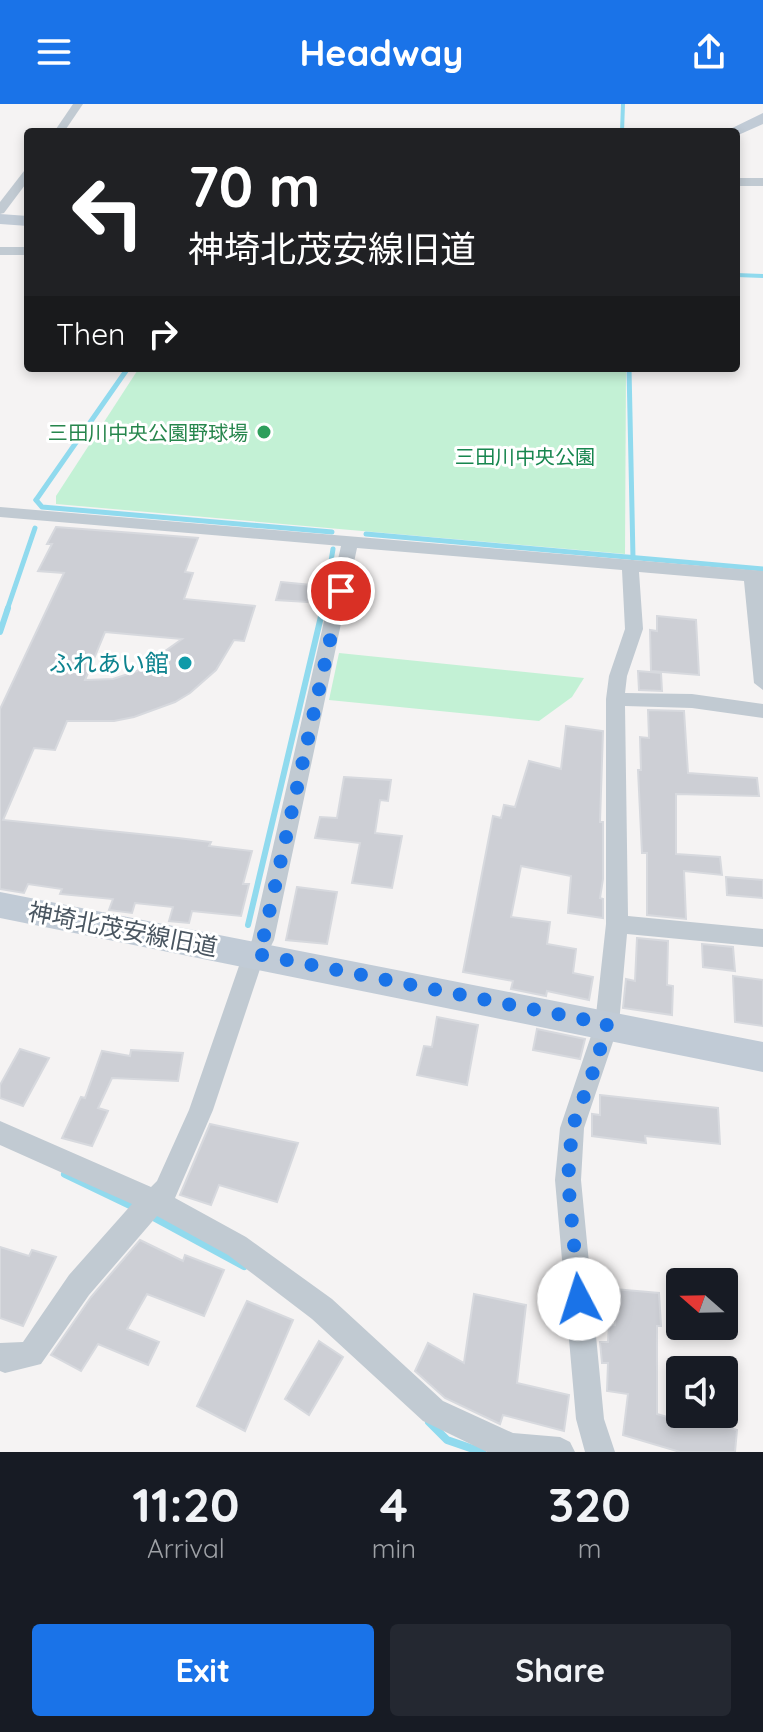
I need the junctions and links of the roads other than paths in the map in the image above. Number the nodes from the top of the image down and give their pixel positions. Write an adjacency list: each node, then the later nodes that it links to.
1 (78, 104): 3 (street)
2 (763, 118): 4 (street)
3 (62, 128)
4 (740, 128)
5 (24, 178): 8 (street)
6 (740, 182): 7 (street)
7 (763, 182)
8 (0, 210)
9 (0, 219): 10 (street)
10 (24, 221)
11 (0, 251): 12 (street)
12 (24, 251)
13 (0, 512): 14 (street)
14 (350, 542): 15 (street); 24 (street)
15 (630, 566): 16 (street); 19 (street)
16 (757, 577): 17 (street)
17 (760, 611): 18 (street)
18 (763, 683)
19 (615, 699): 20 (street); 22 (street)
20 (763, 711)
21 (0, 905): 24 (street, 神埼北茂安線旧道)
22 (617, 924): 23 (street); 25 (street)
23 (763, 938)
24 (257, 954): 25 (street, 神埼北茂安線旧道); 28 (street)
25 (607, 1024): 26 (street, 神埼北茂安線旧道); 31 (street)
26 (763, 1057)
27 (0, 1133): 28 (street)
28 (145, 1211): 29 (street); 30 (street)
29 (0, 1357)
30 (560, 1452)
31 (600, 1452)

